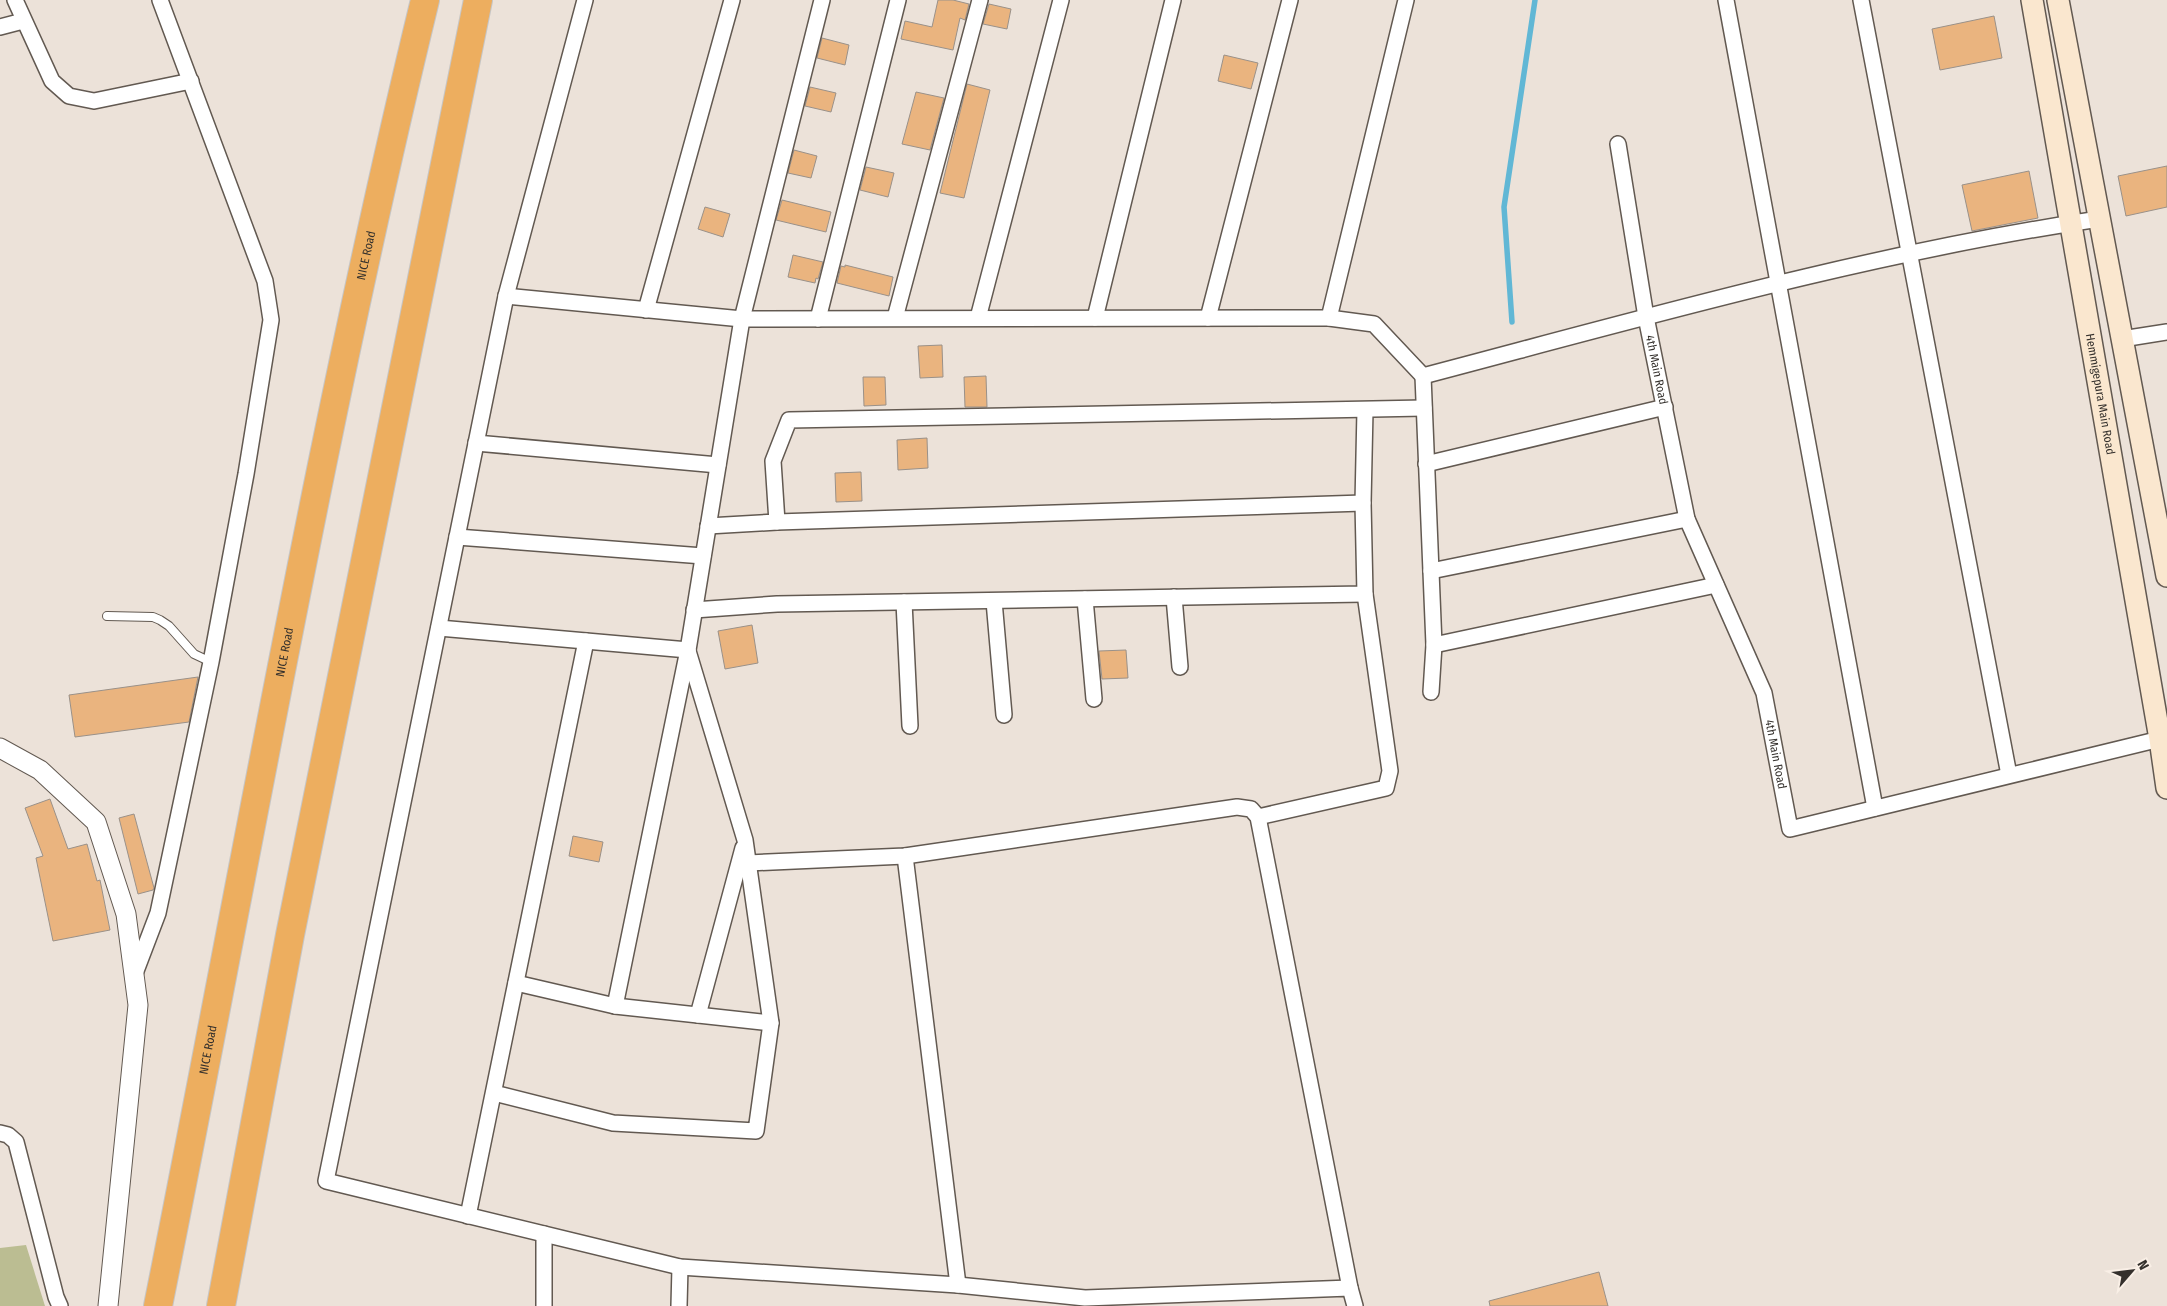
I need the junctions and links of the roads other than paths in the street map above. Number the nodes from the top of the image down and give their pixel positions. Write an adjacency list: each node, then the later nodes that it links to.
1 (15, 0): 18 (street)
2 (160, 0): 20 (street)
3 (425, 0): 95 (highway, NICE Road)
4 (478, 0): 96 (highway)
5 (585, 0): 26 (street)
6 (732, 0): 27 (street)
7 (822, 0): 35 (street)
8 (898, 0): 29 (street)
9 (980, 0): 30 (street)
10 (1061, 0): 31 (street)
11 (1173, 0): 32 (street)
12 (1290, 0): 33 (street)
13 (1406, 0): 34 (street)
14 (1726, 0): 25 (street)
15 (1861, 0): 24 (street)
16 (2032, 0): 23 (main road, Hemmigepura Main Road)
17 (2058, 0): 22 (main road)
18 (24, 21): 19 (street); 20 (street)
19 (0, 27)
20 (191, 81): 65 (street)
21 (1618, 144): 28 (street, 4th Main Road)
22 (2099, 219): 23 (street); 37 (main road)
23 (2071, 223): 24 (street); 71 (main road, Hemmigepura Main Road)
24 (1910, 252): 25 (street); 73 (street)
25 (1778, 283): 28 (street); 75 (street)
26 (506, 296): 27 (street); 42 (street)
27 (646, 310): 35 (street)
28 (1646, 317): 38 (street); 40 (street, 4th Main Road)
29 (818, 318): 30 (street); 35 (street)
30 (895, 318): 31 (street)
31 (978, 318): 32 (street)
32 (1095, 318): 33 (street)
33 (1208, 318): 34 (street)
34 (1329, 318): 38 (street)
35 (742, 319): 43 (street)
36 (2167, 332): 37 (street)
37 (2122, 339): 52 (main road)
38 (1423, 376): 39 (street)
39 (1424, 408): 41 (street); 44 (street)
40 (1664, 408): 44 (street); 46 (street, 4th Main Road)
41 (1364, 410): 45 (street); 47 (street)
42 (476, 444): 43 (street); 49 (street)
43 (718, 464): 48 (street)
44 (1426, 464): 51 (street)
45 (1363, 503): 47 (street); 54 (street)
46 (1687, 519): 51 (street); 53 (street, 4th Main Road)
47 (777, 522): 48 (street)
48 (708, 526): 50 (street)
49 (457, 537): 50 (street); 61 (street)
50 (703, 556): 59 (street)
51 (1431, 571): 63 (street)
52 (2167, 576)
53 (1716, 585): 63 (street); 75 (street, 4th Main Road)
54 (1365, 594): 55 (street); 76 (street)
55 (1174, 597): 56 (street); 66 (street)
56 (1086, 599): 57 (street); 68 (street)
57 (994, 600): 58 (street); 69 (street)
58 (904, 602): 59 (street); 70 (street)
59 (694, 610): 64 (street)
60 (107, 616): 65 (lane)
61 (439, 628): 62 (street); 87 (street)
62 (586, 641): 64 (street); 81 (street)
63 (1434, 644): 67 (street)
64 (688, 650): 77 (street); 82 (street)
65 (211, 662): 80 (street)
66 (1180, 667)
67 (1431, 692)
68 (1094, 699)
69 (1004, 716)
70 (910, 726)
71 (2160, 739): 73 (street, 4th Main Road); 74 (main road, Hemmigepura Main Road)
72 (0, 748): 80 (street)
73 (2009, 774): 75 (street, 4th Main Road)
74 (2167, 788)
75 (1875, 808)
76 (1258, 817): 78 (street); 91 (street)
77 (745, 840): 79 (street); 83 (street)
78 (905, 856): 79 (street); 90 (street)
79 (748, 863): 84 (street)
80 (134, 976): 94 (street)
81 (516, 983): 82 (street); 85 (street)
82 (615, 1006): 83 (street)
83 (698, 1015): 84 (street)
84 (771, 1023): 85 (street)
85 (494, 1093): 87 (street)
86 (0, 1133): 93 (street)
87 (468, 1216): 88 (street)
88 (544, 1234): 89 (street); 97 (street)
89 (680, 1267): 90 (street); 98 (street)
90 (958, 1285): 92 (street)
91 (1350, 1288): 92 (street); 99 (street)
92 (1085, 1302)
93 (60, 1306)
94 (108, 1306)
95 (158, 1306)
96 (221, 1306)
97 (544, 1306)
98 (679, 1306)
99 (1355, 1306)

